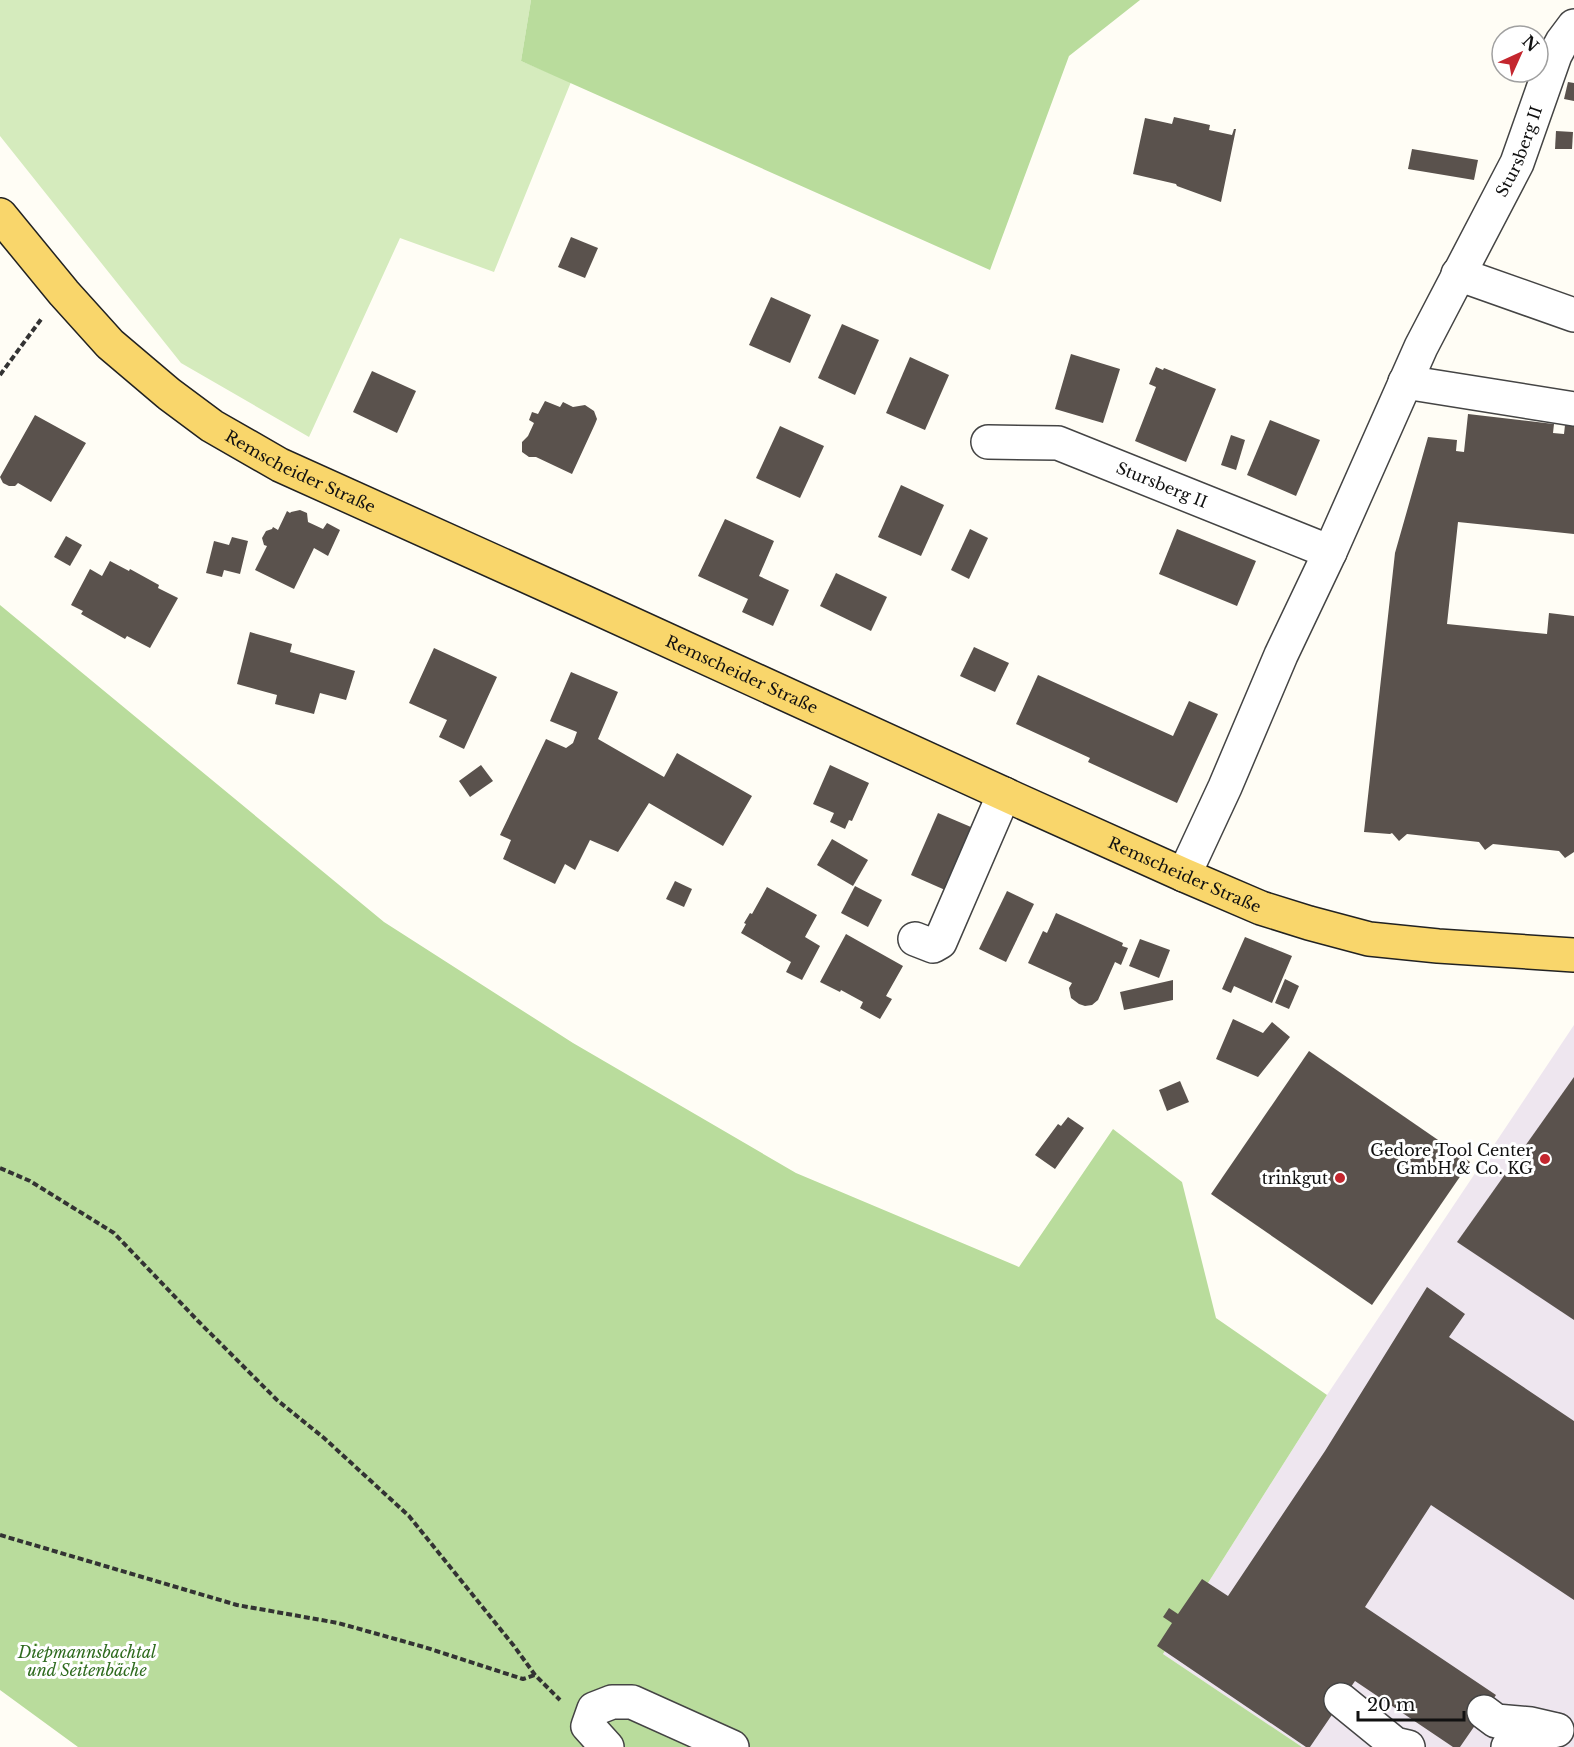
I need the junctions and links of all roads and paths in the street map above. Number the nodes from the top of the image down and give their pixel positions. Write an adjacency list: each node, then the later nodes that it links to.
1 (1574, 26): 3 (street, Stursberg II)
2 (0, 215): 4 (main road, Remscheider Straße)
3 (1458, 274): 5 (street); 7 (street, Stursberg II)
4 (64, 293): 6 (path); 11 (main road, Remscheider Straße)
5 (1574, 315)
6 (0, 375)
7 (1405, 382): 8 (street); 10 (street, Stursberg II)
8 (1574, 409)
9 (988, 442): 10 (street, Stursberg II)
10 (1330, 552): 12 (street, Stursberg II)
11 (1004, 794): 12 (main road, Remscheider Straße); 13 (street)
12 (1184, 875): 14 (main road, Remscheider Straße)
13 (915, 939)
14 (1574, 955)
15 (0, 1168): 17 (path)
16 (0, 1535): 17 (path)
17 (535, 1675): 21 (path)
18 (1341, 1701): 22 (street)
19 (1484, 1712): 20 (street)
20 (1566, 1727): 24 (street)
21 (597, 1737): 23 (street)
22 (1400, 1746)
23 (732, 1747)
24 (1508, 1747)

